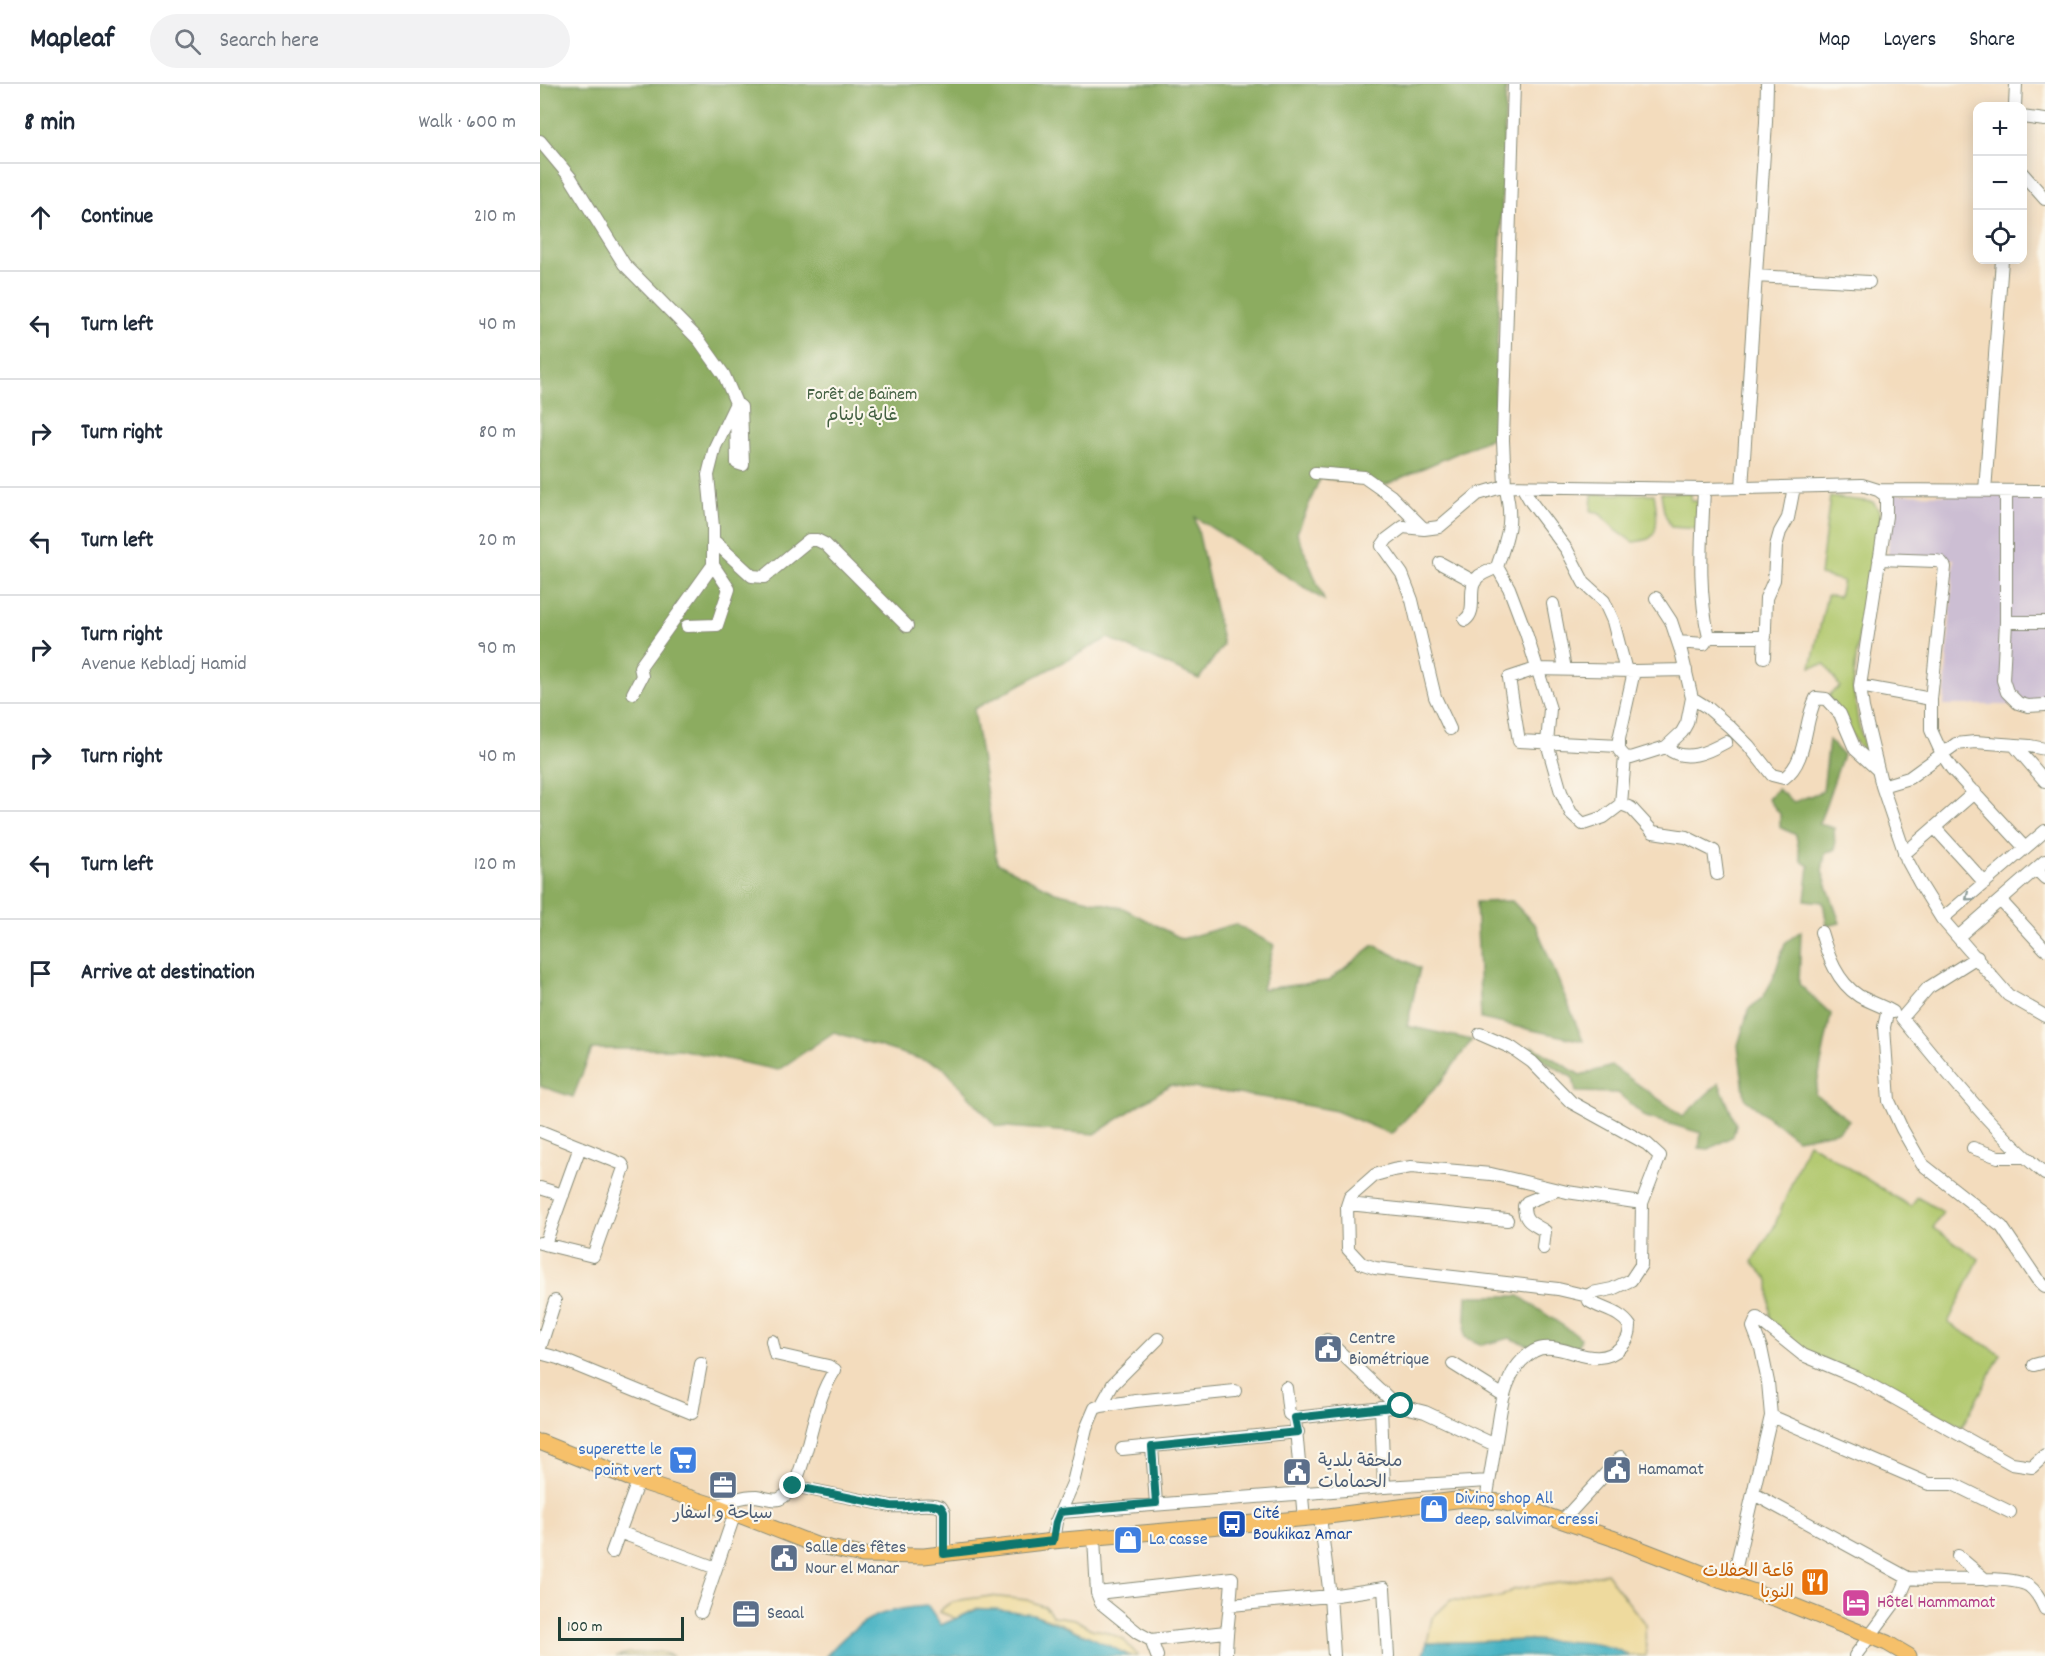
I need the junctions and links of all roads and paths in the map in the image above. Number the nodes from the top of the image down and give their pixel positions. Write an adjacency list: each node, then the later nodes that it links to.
1 (1514, 84): 14 (street)
2 (1767, 84): 11 (street)
3 (2016, 84): 4 (street)
4 (2014, 102)
5 (2027, 118): 6 (street)
6 (2045, 120)
7 (540, 141): 24 (street)
8 (2027, 176): 9 (street)
9 (2045, 199)
10 (2002, 264): 20 (street)
11 (1756, 276): 12 (street); 17 (street)
12 (1869, 282)
13 (1315, 472): 23 (street)
14 (1505, 486): 16 (street); 23 (street); 28 (street)
15 (1794, 487): 17 (street); 19 (street); 38 (street)
16 (1523, 488): 18 (street); 44 (street)
17 (1742, 488): 18 (street)
18 (1704, 489): 37 (street)
19 (1878, 490): 20 (street); 25 (street)
20 (1985, 490): 21 (street)
21 (2006, 491): 22 (street); 33 (street)
22 (2045, 491)
23 (1424, 529): 50 (street)
24 (713, 540): 27 (street); 36 (street)
25 (1879, 559): 45 (street); 48 (street)
26 (1440, 563): 29 (street)
27 (713, 565): 35 (street); 46 (street)
28 (1497, 567): 29 (street); 41 (street)
29 (1475, 582): 32 (street)
30 (1656, 598): 39 (street)
31 (1554, 604): 42 (street)
32 (1465, 620)
33 (2006, 622): 34 (street); 49 (street)
34 (2045, 622)
35 (687, 626)
36 (907, 626)
37 (1709, 637): 38 (street); 39 (street)
38 (1765, 637): 40 (street)
39 (1678, 642): 43 (street)
40 (1764, 657)
41 (1536, 669): 42 (street); 52 (street); 52 (street)
42 (1565, 669): 44 (street)
43 (1686, 670): 44 (street); 47 (street)
44 (1630, 671): 56 (street)
45 (1860, 686): 48 (street); 58 (street)
46 (633, 693)
47 (1692, 698): 54 (street); 58 (street)
48 (1931, 699): 57 (street)
49 (2045, 705)
50 (1450, 729)
51 (1726, 742): 54 (street)
52 (1547, 743): 56 (street); 62 (street)
53 (2014, 746): 55 (street); 57 (street); 59 (street)
54 (1666, 747): 56 (street)
55 (2045, 749)
56 (1622, 752): 62 (street)
57 (1942, 754): 60 (street); 61 (street)
58 (1878, 771): 60 (street)
59 (2045, 781)
60 (1882, 786): 66 (street)
61 (1975, 792): 63 (street); 65 (street)
62 (1621, 804): 68 (street)
63 (1935, 828): 66 (street); 69 (street)
64 (2045, 831): 65 (street)
65 (2025, 848): 69 (street)
66 (1904, 854): 71 (street)
67 (2042, 869): 70 (street)
68 (1717, 874)
69 (1985, 883): 71 (street, one-way to 71)
70 (2001, 901): 73 (street); 74 (street)
71 (1942, 919): 73 (street)
72 (1821, 932): 76 (street)
73 (1958, 937): 75 (street)
74 (2045, 949)
75 (1977, 957): 77 (street); 78 (street)
76 (1888, 1009): 78 (street); 93 (street)
77 (2045, 1016)
78 (1902, 1018): 83 (street)
79 (1480, 1034): 88 (street)
80 (540, 1131): 81 (street)
81 (580, 1147): 87 (street); 91 (street)
82 (1973, 1148): 83 (street)
83 (2024, 1156): 84 (street)
84 (2045, 1174)
85 (540, 1188): 87 (street)
86 (1557, 1190): 88 (street); 89 (street); 92 (street)
87 (563, 1195): 91 (street)
88 (1642, 1203): 94 (street)
89 (1348, 1204): 90 (street); 94 (street)
90 (1507, 1220)
91 (543, 1243)
92 (1543, 1248)
93 (2045, 1286)
94 (1588, 1296): 104 (street)
95 (555, 1301): 99 (street)
96 (1158, 1339): 105 (street)
97 (1327, 1340): 106 (street)
98 (772, 1341): 119 (street)
99 (540, 1351): 100 (street)
100 (701, 1364)
101 (1453, 1364): 104 (street)
102 (1286, 1388): 109 (street)
103 (1235, 1391): 105 (street)
104 (1504, 1396): 112 (street)
105 (1101, 1406): 126 (street)
106 (1396, 1406): 107 (street); 112 (street)
107 (1381, 1408): 109 (street); 120 (street)
108 (1772, 1416): 115 (street); 121 (street); 127 (street)
109 (1295, 1418): 110 (street)
110 (1298, 1432): 113 (street); 122 (street)
111 (540, 1442): 117 (main road)
112 (1495, 1445): 118 (street)
113 (1152, 1447): 114 (street); 124 (street)
114 (1122, 1449)
115 (2045, 1455)
116 (1621, 1457): 130 (street)
117 (638, 1481): 125 (main road); 131 (street)
118 (1489, 1481): 120 (street); 123 (street)
119 (793, 1486): 125 (street); 135 (street)
120 (1384, 1487): 122 (street)
121 (1754, 1494): 138 (street); 140 (street)
122 (1302, 1495): 124 (street); 129 (street)
123 (1486, 1501): 129 (main road); 130 (main road)
124 (1156, 1503): 126 (street)
125 (716, 1506): 128 (main road)
126 (1060, 1512): 133 (street)
127 (2010, 1512)
128 (735, 1513): 135 (main road); 137 (street)
129 (1312, 1518): 132 (main road); 142 (street)
130 (1562, 1521): 140 (main road)
131 (619, 1532): 134 (street); 137 (street)
132 (1094, 1538): 133 (main road); 141 (street)
133 (1053, 1541): 135 (main road)
134 (612, 1552)
135 (944, 1554)
136 (1958, 1556): 139 (street)
137 (716, 1569): 145 (street)
138 (1908, 1578): 139 (street); 147 (street)
139 (1986, 1580): 144 (street)
140 (1732, 1584): 147 (main road)
141 (1097, 1593): 143 (street); 148 (street)
142 (1329, 1596): 143 (street); 151 (street); 152 (street)
143 (1231, 1605): 146 (street)
144 (2045, 1608)
145 (701, 1612)
146 (1226, 1632): 148 (street); 150 (street)
147 (1869, 1636): 153 (street); 154 (main road)
148 (1151, 1640): 149 (street)
149 (1157, 1656)
150 (1226, 1656)
151 (1334, 1656)
152 (1388, 1656)
153 (1855, 1656)
154 (1910, 1656)

